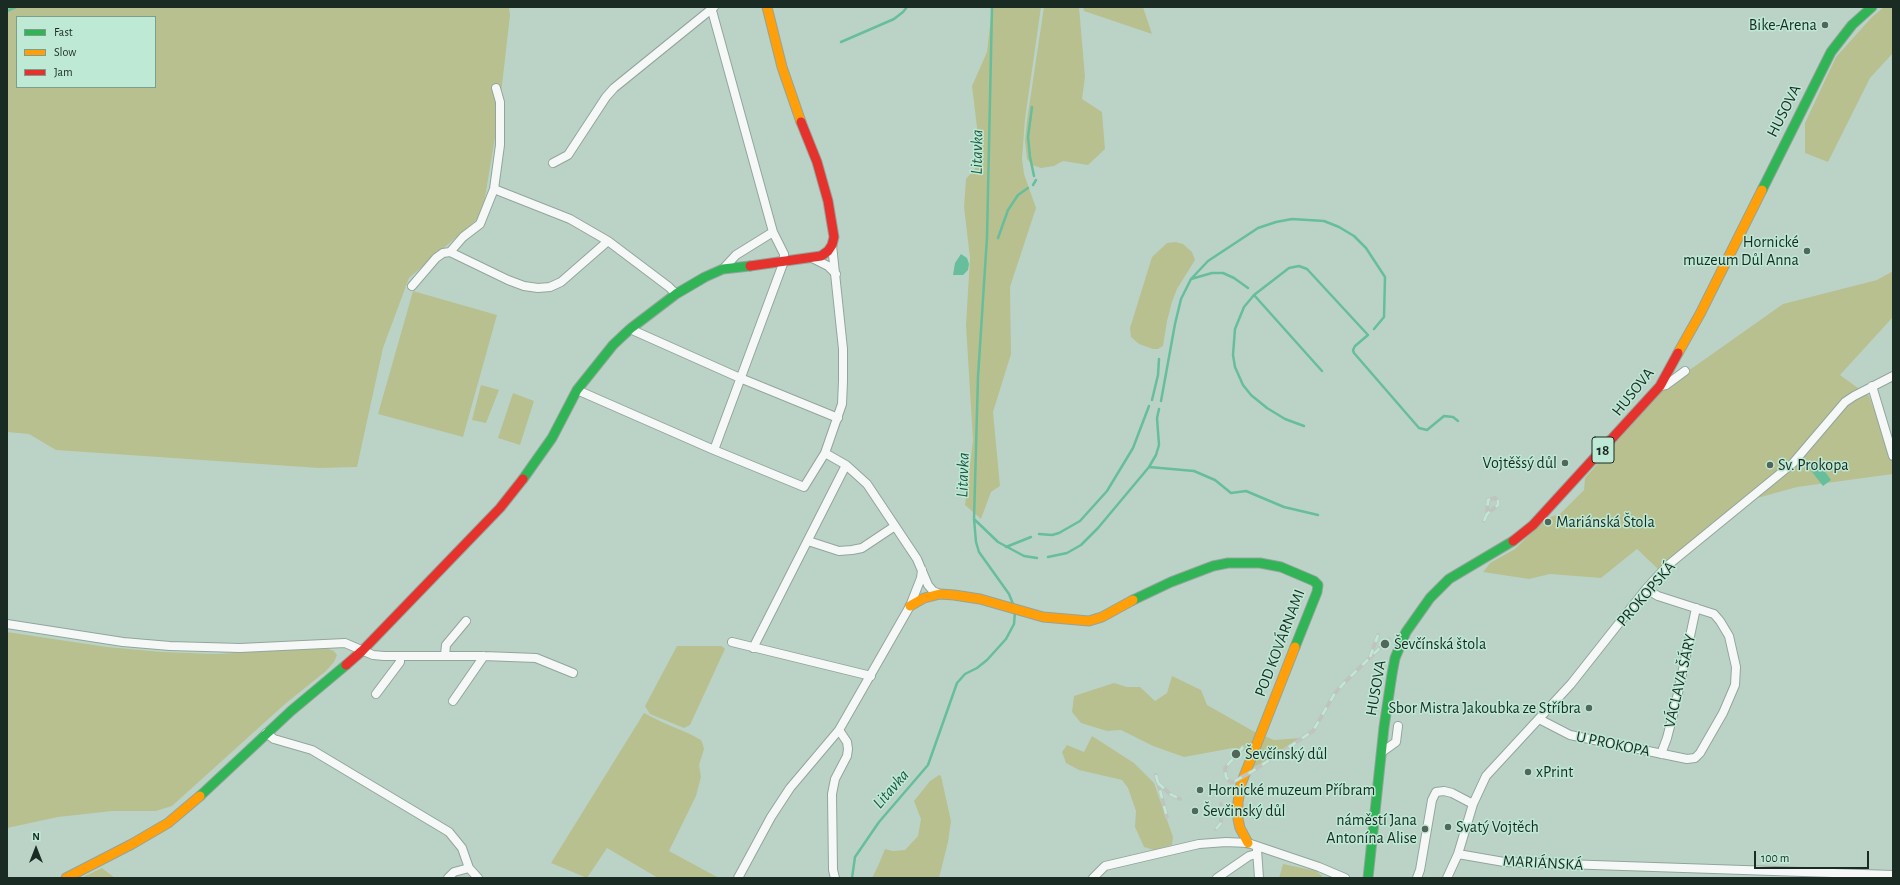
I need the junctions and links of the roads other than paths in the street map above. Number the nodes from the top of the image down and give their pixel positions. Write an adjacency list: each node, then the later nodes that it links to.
1 (767, 7): 9 (street)
2 (1872, 7): 21 (street, HUSOVA / 18)
3 (713, 8): 5 (street); 7 (street)
4 (496, 88): 6 (street)
5 (553, 163)
6 (494, 189): 8 (street); 10 (street)
7 (773, 232): 12 (street); 13 (street)
8 (608, 241): 10 (street); 16 (street)
9 (832, 245): 11 (street); 14 (street)
10 (450, 252): 15 (street)
11 (812, 258): 12 (street); 14 (street)
12 (784, 260): 13 (street); 20 (street)
13 (723, 269): 16 (street)
14 (836, 274): 24 (street)
15 (412, 286)
16 (676, 294): 17 (street)
17 (630, 329): 20 (street); 23 (street)
18 (1685, 371): 21 (street)
19 (1893, 376): 22 (street, PROKOPSKÁ)
20 (740, 378): 24 (street); 25 (street)
21 (1660, 386): 52 (street, HUSOVA / 18)
22 (1872, 386): 27 (street); 32 (street, PROKOPSKÁ)
23 (577, 390): 25 (street); 40 (street)
24 (838, 418): 26 (street)
25 (714, 450): 26 (street)
26 (825, 453): 28 (street)
27 (1893, 456)
28 (846, 465): 29 (street); 30 (street)
29 (895, 526): 30 (street); 31 (street)
30 (808, 540): 39 (street)
31 (922, 568): 33 (street); 34 (street)
32 (1646, 589): 35 (street); 48 (street, PROKOPSKÁ)
33 (940, 594): 34 (street); 55 (street, POD KOVÁRNAMI)
34 (910, 606): 45 (street)
35 (1696, 608): 53 (street, VÁCLAVA ŠÁRY); 53 (street, U PROKOPA)
36 (466, 621): 41 (street)
37 (7, 624): 40 (street)
38 (732, 642): 39 (street)
39 (753, 648): 45 (street)
40 (362, 651): 42 (street); 51 (street)
41 (445, 655): 42 (street); 43 (street)
42 (400, 656): 46 (street)
43 (484, 656): 44 (street); 47 (street)
44 (573, 673)
45 (871, 676): 50 (street)
46 (376, 694)
47 (454, 701)
48 (1539, 719): 53 (street, U PROKOPA); 54 (street, PROKOPSKÁ)
49 (1398, 726): 52 (street, HUSOVA)
50 (839, 730): 59 (street); 64 (street)
51 (266, 733): 58 (street); 61 (street)
52 (1382, 752): 69 (street, HUSOVA / 18)
53 (1660, 754)
54 (1473, 804): 57 (street, PROKOPSKÁ); 70 (street)
55 (1248, 843): 56 (street); 65 (street)
56 (1256, 851): 66 (street); 67 (street); 68 (street)
57 (1458, 854): 60 (street, MARIÁNSKÁ); 71 (street, PROKOPSKÁ)
58 (469, 868): 62 (street); 63 (street)
59 (833, 875)
60 (1893, 875)
61 (66, 878)
62 (448, 878)
63 (478, 878)
64 (738, 878)
65 (1093, 878)
66 (1217, 878)
67 (1259, 878)
68 (1342, 878)
69 (1368, 878)
70 (1416, 878)
71 (1447, 878)

